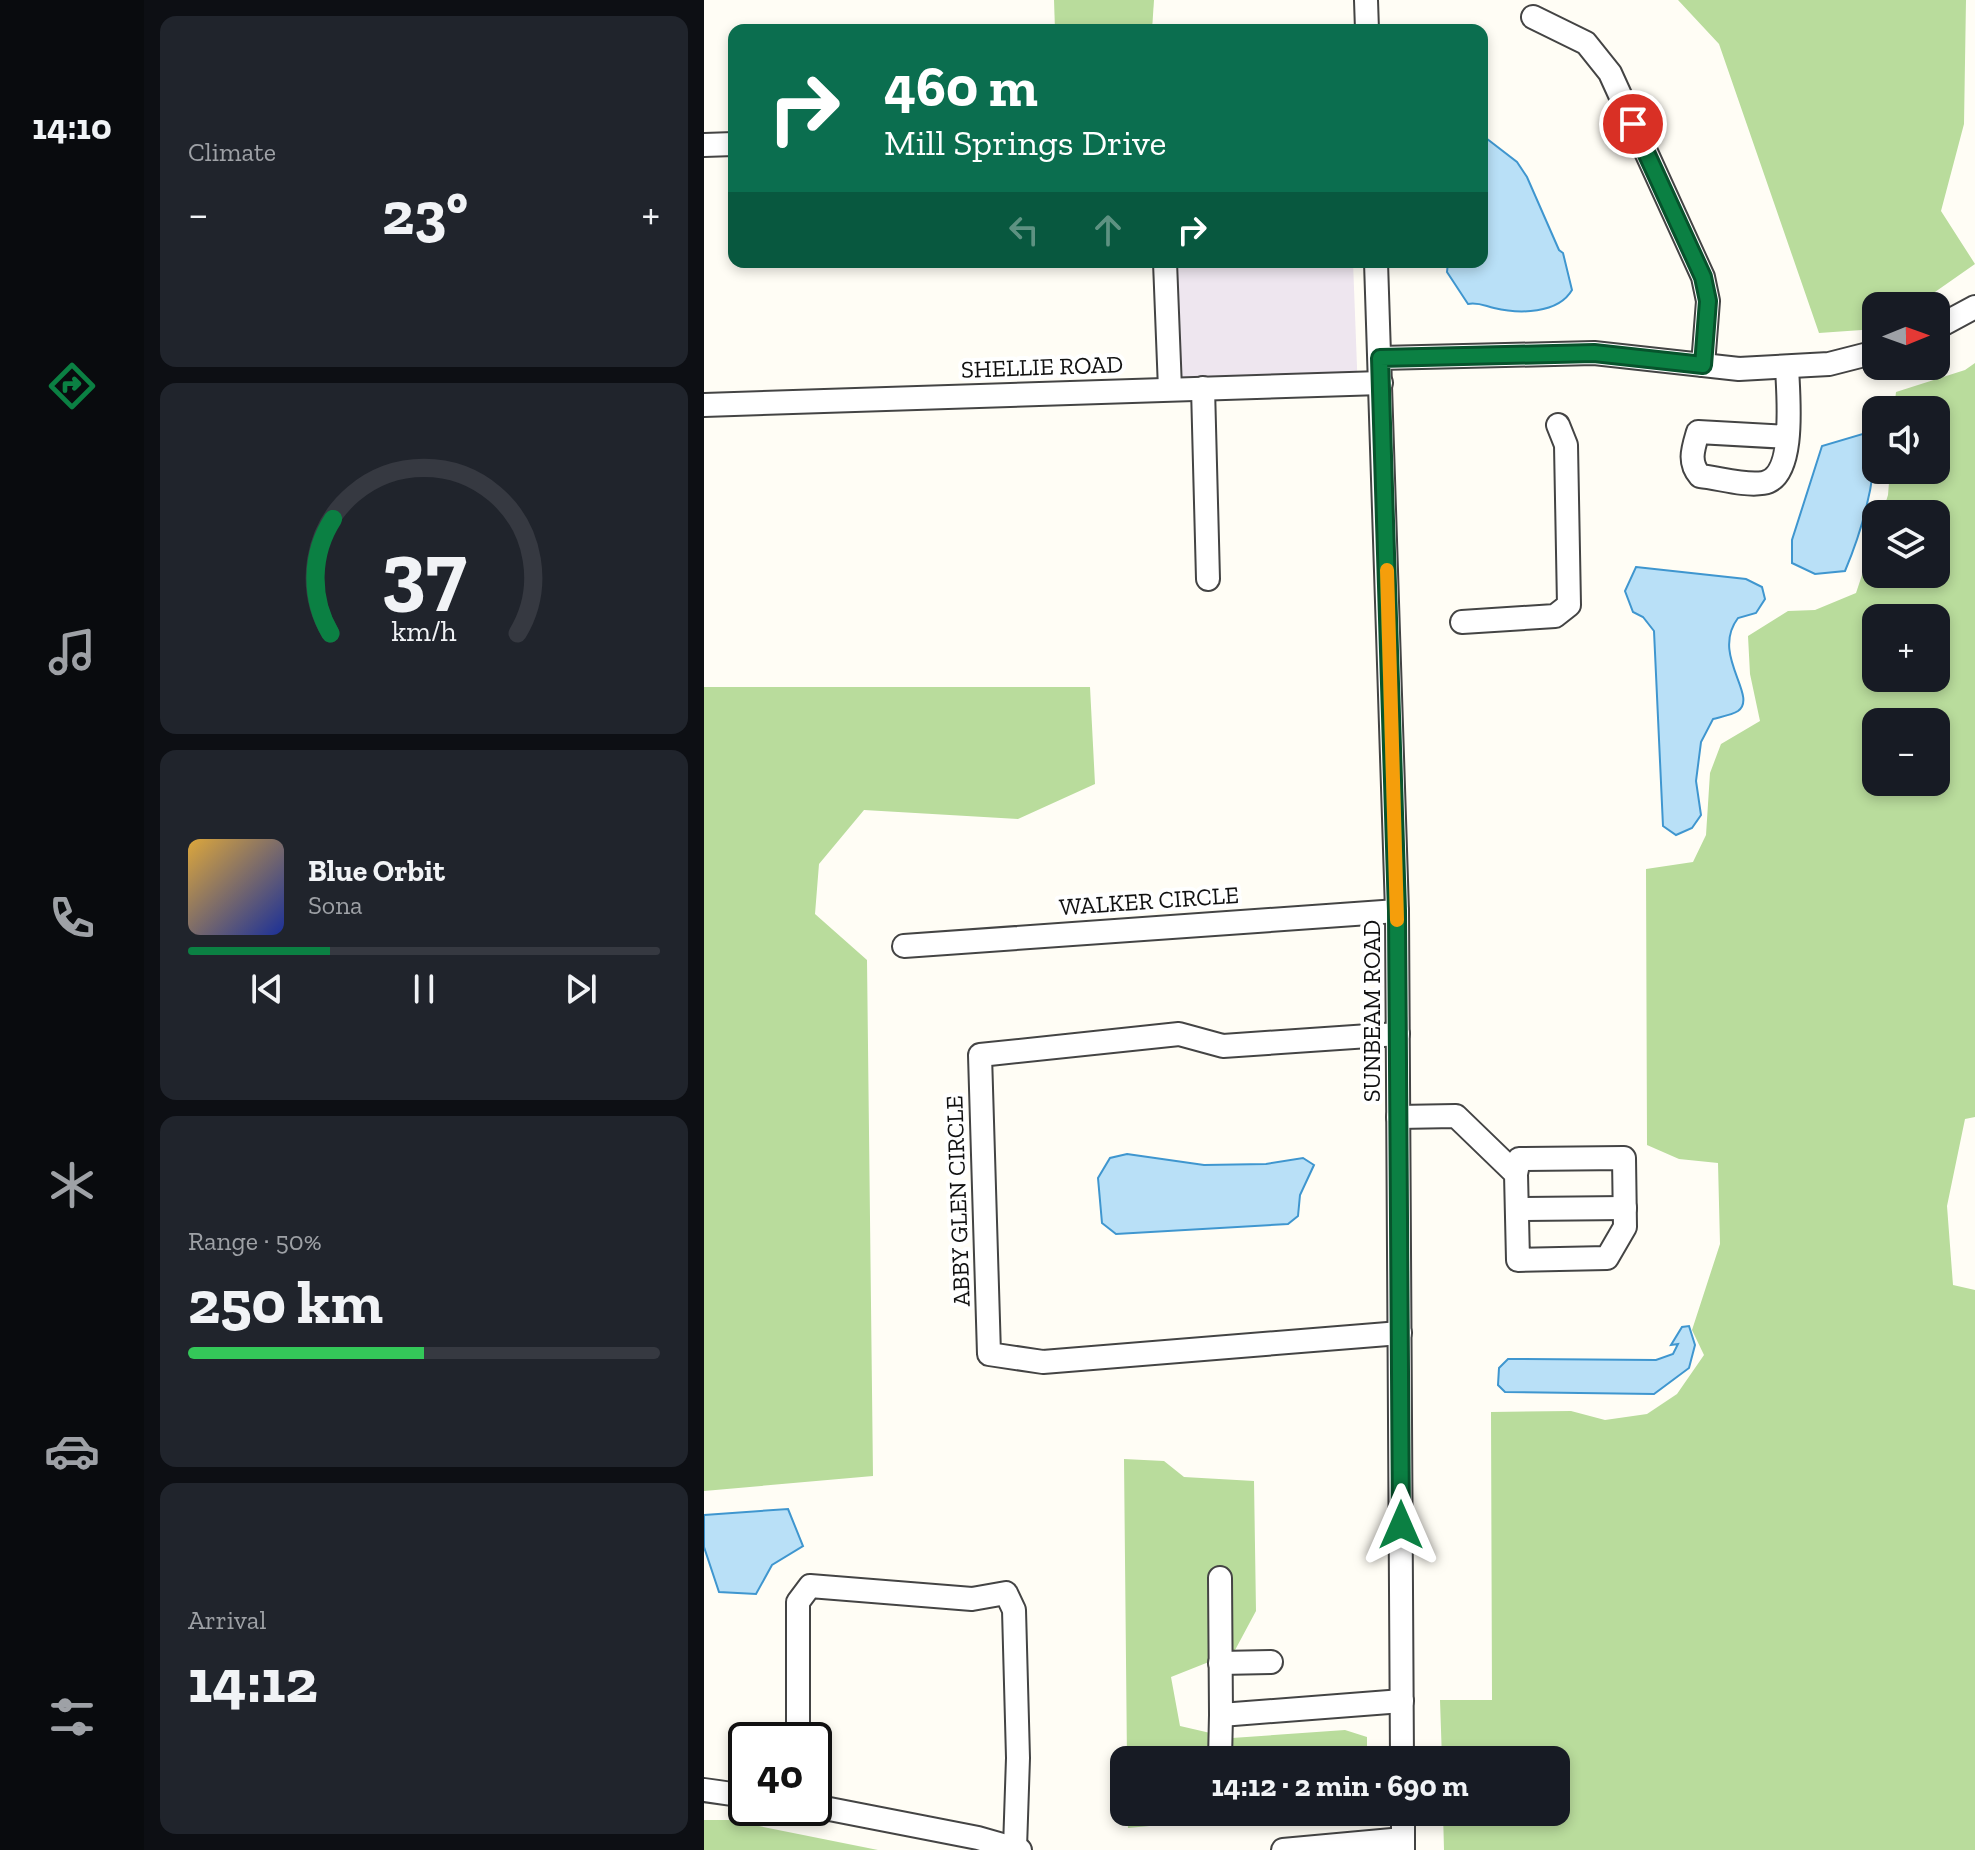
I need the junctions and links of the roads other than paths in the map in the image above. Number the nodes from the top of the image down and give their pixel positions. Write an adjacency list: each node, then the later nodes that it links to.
1 (1366, 0): 3 (street)
2 (1533, 17): 12 (street)
3 (1367, 24)
4 (728, 144): 5 (street)
5 (704, 145)
6 (1165, 268): 16 (street)
7 (1376, 268): 11 (street, SUNBEAM ROAD)
8 (1975, 307): 9 (street)
9 (1950, 320)
10 (1862, 356): 13 (street)
11 (1380, 358): 12 (street); 14 (street, SUNBEAM ROAD)
12 (1703, 365): 13 (street)
13 (1787, 367): 19 (street)
14 (1381, 383): 15 (street, SHELLIE ROAD); 22 (street, SUNBEAM ROAD)
15 (1203, 388): 16 (street, SHELLIE ROAD); 20 (street)
16 (1170, 389): 17 (street, SHELLIE ROAD)
17 (704, 405)
18 (1558, 425): 21 (street)
19 (1787, 437)
20 (1208, 579)
21 (1462, 622)
22 (1397, 911): 23 (street, WALKER CIRCLE); 24 (street, SUNBEAM ROAD)
23 (904, 946)
24 (1398, 1034): 25 (street, SUNBEAM ROAD); 29 (street, ABBY GLEN CIRCLE)
25 (1398, 1117): 26 (street); 29 (street, SUNBEAM ROAD)
26 (1516, 1174): 27 (street); 28 (street)
27 (1625, 1208): 28 (street); 28 (street)
28 (1517, 1209)
29 (1400, 1333): 33 (street, SUNBEAM ROAD)
30 (1220, 1578): 32 (street)
31 (1271, 1662): 32 (street)
32 (1220, 1663): 34 (street)
33 (1402, 1701): 34 (street); 37 (street, SUNBEAM ROAD)
34 (1221, 1715): 36 (street)
35 (798, 1722): 42 (street)
36 (1220, 1746)
37 (1402, 1746)
38 (704, 1790): 39 (street)
39 (728, 1793)
40 (832, 1810): 42 (street)
41 (1403, 1845): 43 (street)
42 (1018, 1849)
43 (1283, 1850)

